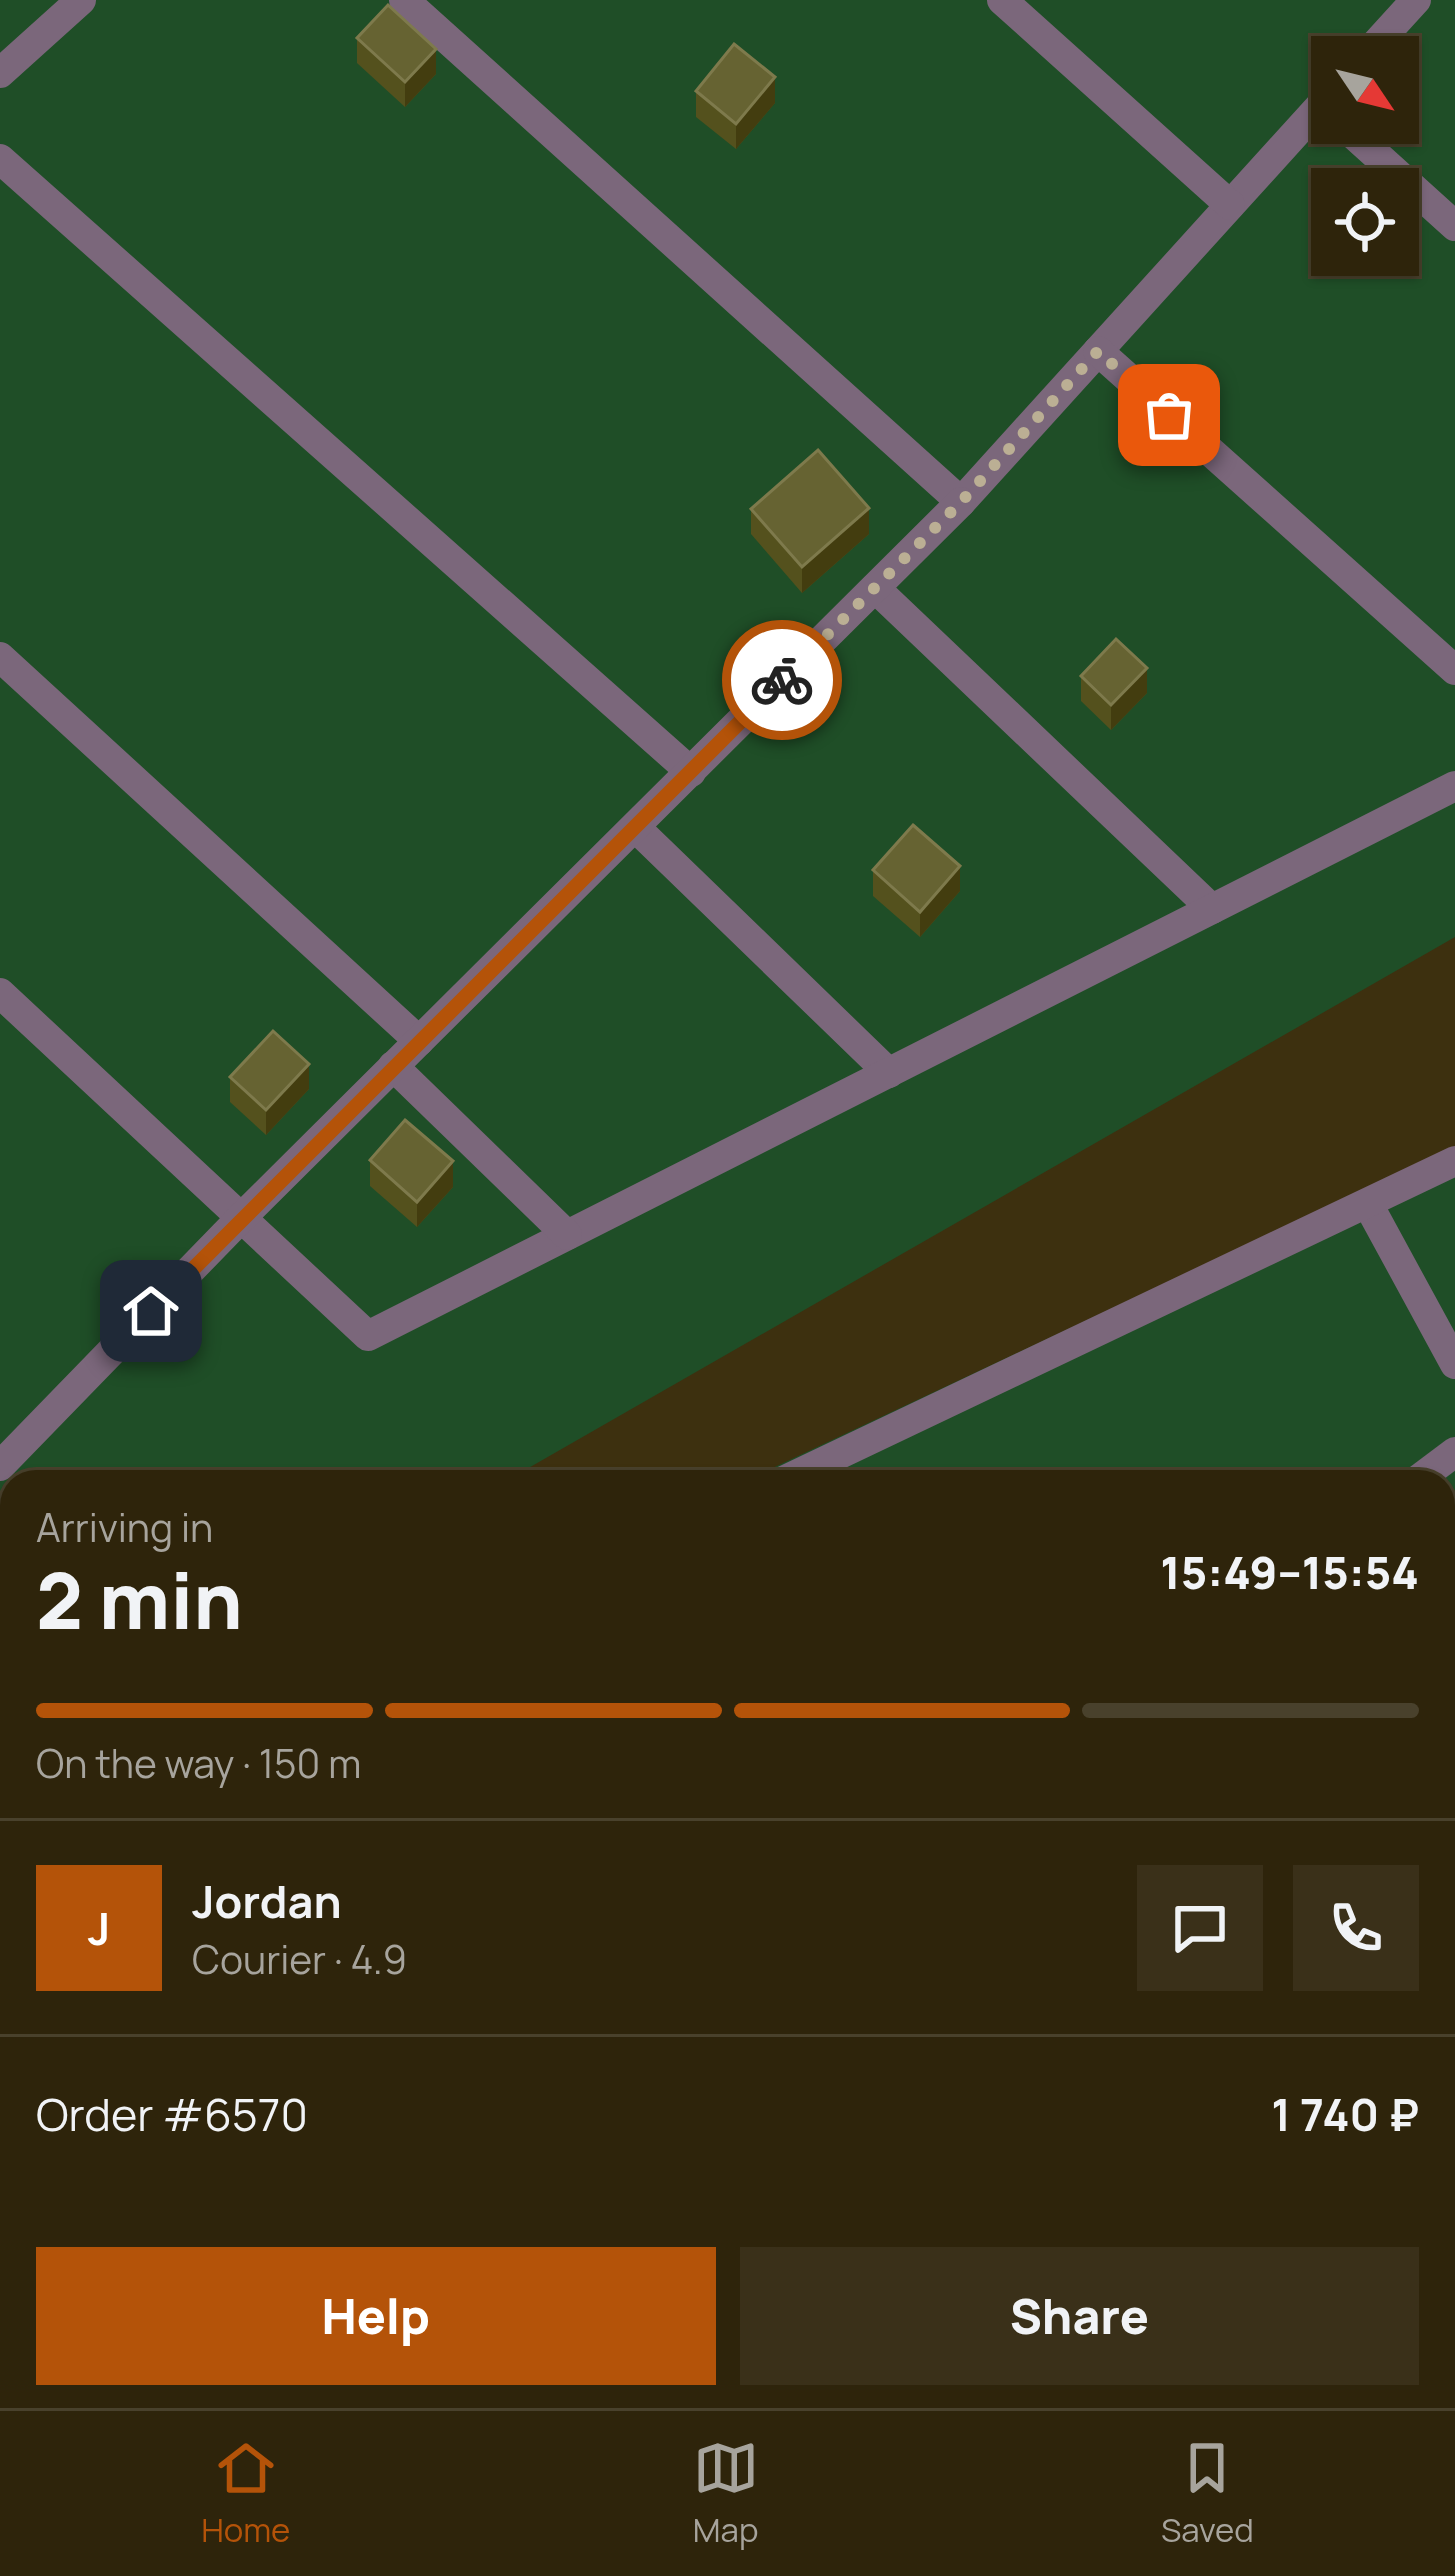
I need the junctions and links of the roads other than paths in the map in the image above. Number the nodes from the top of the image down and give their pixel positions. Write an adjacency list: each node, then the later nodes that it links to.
1 (81, 0): 6 (lane)
2 (404, 0): 13 (lane)
3 (1002, 0): 10 (lane)
4 (1416, 0): 5 (lane)
5 (1383, 36)
6 (0, 73)
7 (1311, 128): 10 (lane)
8 (1368, 144): 11 (lane)
9 (0, 159): 17 (lane)
10 (1230, 205): 12 (lane)
11 (1455, 226)
12 (1098, 351): 13 (lane); 16 (lane)
13 (961, 502): 14 (lane)
14 (875, 588): 17 (lane); 20 (lane)
15 (0, 657): 22 (lane)
16 (1455, 670)
17 (691, 772): 19 (lane)
18 (1455, 786): 20 (lane)
19 (635, 827): 22 (lane); 24 (lane)
20 (1212, 909): 24 (lane)
21 (0, 993): 27 (lane)
22 (419, 1041): 23 (lane)
23 (394, 1066): 27 (lane); 28 (lane)
24 (889, 1073): 28 (lane)
25 (1455, 1161): 26 (lane)
26 (1370, 1206): 29 (lane); 31 (lane)
27 (241, 1218): 28 (lane); 30 (lane)
28 (567, 1235)
29 (1455, 1364)
30 (0, 1466)
31 (807, 1470)

